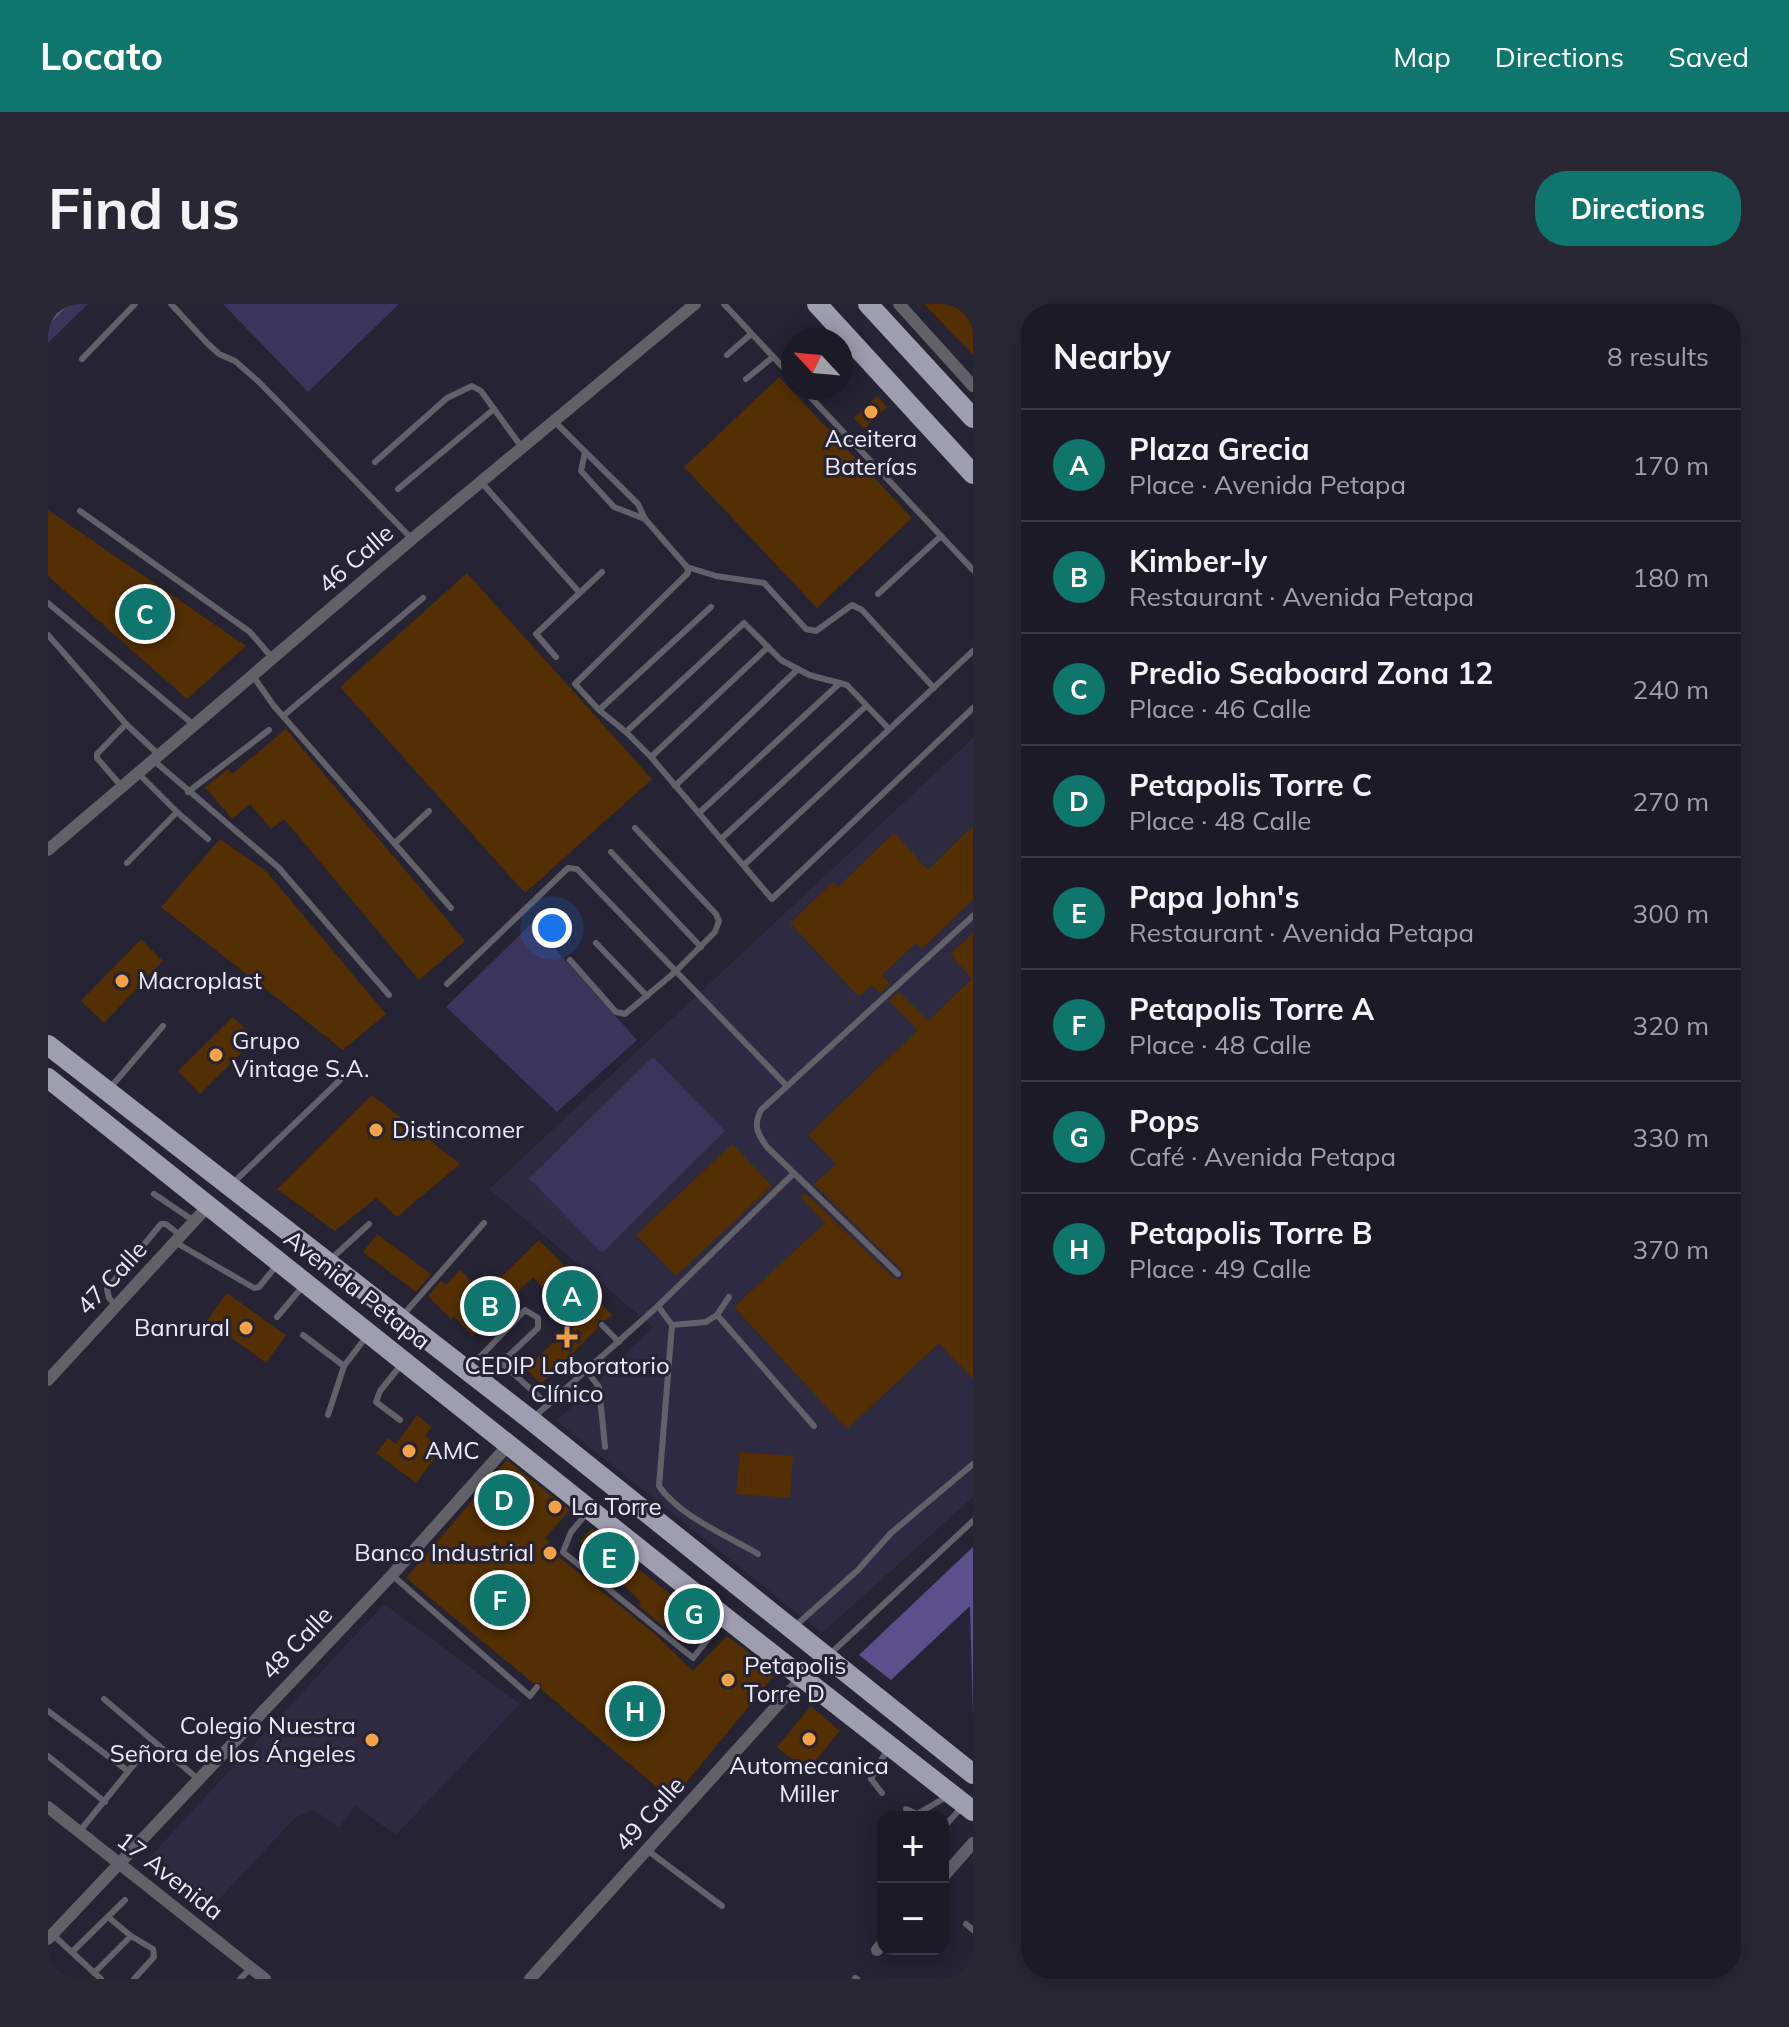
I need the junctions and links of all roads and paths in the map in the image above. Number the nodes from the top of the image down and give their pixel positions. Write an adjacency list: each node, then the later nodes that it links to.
1 (65, 304): 9 (lane)
2 (135, 304): 13 (lane)
3 (171, 304): 30 (lane)
4 (695, 304): 20 (street, 46 Calle)
5 (724, 304): 10 (lane)
6 (817, 304): 24 (main road)
7 (868, 304): 19 (main road)
8 (899, 304): 16 (street)
9 (48, 321)
10 (751, 334): 11 (lane); 12 (lane)
11 (727, 355)
12 (773, 357): 14 (lane); 15 (lane)
13 (82, 359)
14 (781, 365)
15 (746, 379)
16 (973, 386)
17 (813, 400): 29 (lane)
18 (494, 409): 21 (lane); 23 (lane); 26 (lane)
19 (973, 418)
20 (555, 422): 21 (street, 46 Calle); 22 (lane)
21 (523, 449): 25 (street, 46 Calle)
22 (585, 452): 28 (lane); 28 (lane)
23 (375, 462)
24 (973, 474)
25 (482, 483): 30 (street, 46 Calle); 34 (lane)
26 (398, 489)
27 (80, 511): 43 (lane)
28 (645, 519): 31 (lane)
29 (941, 536): 32 (lane); 35 (lane)
30 (412, 539): 43 (street, 46 Calle)
31 (687, 567): 47 (lane); 50 (lane)
32 (973, 570)
33 (602, 572): 34 (lane)
34 (579, 592): 42 (lane)
35 (878, 594)
36 (423, 598): 51 (lane)
37 (48, 603): 53 (lane)
38 (711, 607): 50 (lane)
39 (48, 635): 52 (lane)
40 (768, 647): 44 (lane); 56 (lane); 57 (lane)
41 (973, 651): 47 (lane)
42 (556, 657)
43 (273, 659): 45 (street, 46 Calle)
44 (798, 669): 46 (lane); 60 (lane)
45 (253, 676): 51 (lane); 53 (street, 46 Calle)
46 (841, 683): 48 (lane); 65 (lane)
47 (934, 688): 54 (lane)
48 (866, 706): 54 (lane); 68 (lane)
49 (973, 708): 73 (lane)
50 (599, 710): 56 (lane)
51 (283, 716): 69 (lane)
52 (126, 724): 58 (lane); 61 (lane)
53 (194, 725): 58 (street, 46 Calle)
54 (889, 729): 73 (lane)
55 (269, 730): 62 (lane)
56 (626, 732): 57 (lane)
57 (651, 757): 60 (lane)
58 (156, 758): 59 (street, 46 Calle); 62 (lane)
59 (138, 773): 61 (street, 46 Calle); 64 (lane)
60 (675, 786): 65 (lane)
61 (122, 787): 70 (street, 46 Calle)
62 (188, 792): 81 (lane)
63 (429, 811): 69 (lane)
64 (177, 812): 67 (lane); 72 (lane)
65 (699, 813): 68 (lane)
66 (635, 828): 77 (lane)
67 (208, 839)
68 (721, 839): 73 (lane)
69 (395, 843): 74 (lane)
70 (48, 850)
71 (611, 852): 77 (lane)
72 (127, 863)
73 (744, 865)
74 (451, 908)
75 (973, 916): 87 (lane)
76 (596, 943): 82 (lane)
77 (701, 947): 79 (lane)
78 (570, 960): 82 (lane)
79 (675, 972): 80 (lane); 82 (lane); 87 (lane)
80 (447, 984)
81 (389, 995)
82 (647, 996)
83 (163, 1026): 88 (lane)
84 (48, 1045): 88 (main road, Avenida Petapa)
85 (48, 1078): 92 (main road, Avenida Petapa)
86 (340, 1080): 90 (lane)
87 (787, 1086): 89 (lane)
88 (107, 1091): 90 (main road, Avenida Petapa)
89 (793, 1174): 98 (lane); 102 (lane)
90 (230, 1185): 97 (main road, Avenida Petapa)
91 (154, 1194): 92 (lane)
92 (201, 1214): 95 (street, 47 Calle); 96 (main road, Avenida Petapa)
93 (484, 1223): 105 (lane)
94 (369, 1224): 97 (lane)
95 (178, 1239): 96 (lane); 101 (street, 47 Calle); 101 (lane)
96 (279, 1262): 99 (main road, Avenida Petapa)
97 (328, 1262): 105 (main road, Avenida Petapa)
98 (898, 1274)
99 (306, 1283): 104 (lane); 108 (main road, Avenida Petapa)
100 (729, 1297): 103 (lane)
101 (117, 1306): 116 (street, 47 Calle)
102 (658, 1306): 107 (lane); 110 (lane)
103 (717, 1315): 107 (lane); 122 (lane)
104 (277, 1317)
105 (401, 1318): 113 (main road, Avenida Petapa)
106 (602, 1325): 110 (lane)
107 (672, 1325): 129 (lane)
108 (369, 1333): 111 (main road, Avenida Petapa); 114 (lane)
109 (303, 1335): 114 (lane)
110 (619, 1342): 115 (lane)
111 (404, 1361): 120 (lane); 123 (main road, Avenida Petapa)
112 (502, 1363): 113 (lane); 117 (lane); 118 (lane)
113 (461, 1365): 117 (main road, Avenida Petapa)
114 (344, 1366): 119 (lane)
115 (586, 1370): 118 (lane); 124 (lane)
116 (48, 1380)
117 (481, 1383): 121 (main road, Avenida Petapa)
118 (548, 1405): 121 (lane)
119 (328, 1415)
120 (400, 1420)
121 (531, 1420): 123 (main road); 132 (main road, Avenida Petapa)
122 (814, 1426)
123 (509, 1444): 126 (main road, Avenida Petapa); 130 (street, 48 Calle)
124 (605, 1447)
125 (973, 1464): 132 (lane)
126 (590, 1510): 128 (lane); 131 (main road, Avenida Petapa); 131 (lane)
127 (973, 1521): 133 (lane)
128 (626, 1550)
129 (758, 1554)
130 (392, 1575): 135 (lane); 143 (street, 48 Calle)
131 (726, 1618): 134 (main road, Avenida Petapa)
132 (791, 1630): 133 (main road, Avenida Petapa)
133 (826, 1658): 142 (main road, Avenida Petapa)
134 (802, 1678): 138 (main road, Avenida Petapa); 152 (street, 49 Calle)
135 (537, 1687)
136 (104, 1699): 143 (lane)
137 (48, 1711): 141 (lane)
138 (889, 1747): 144 (lane); 146 (main road, Avenida Petapa)
139 (48, 1756): 145 (lane)
140 (136, 1762): 141 (lane)
141 (128, 1771): 145 (lane)
142 (973, 1774)
143 (198, 1779): 153 (street, 48 Calle)
144 (882, 1793)
145 (105, 1802): 150 (lane)
146 (962, 1803): 148 (lane); 149 (lane)
147 (48, 1807): 150 (street, 17 Avenida)
148 (906, 1809)
149 (949, 1820)
150 (79, 1832): 153 (street, 17 Avenida)
151 (973, 1843): 154 (street)
152 (647, 1850): 156 (lane); 170 (street, 49 Calle)
153 (119, 1863): 160 (street, 48 Calle); 163 (street, 17 Avenida)
154 (949, 1870)
155 (125, 1900): 157 (lane)
156 (722, 1906)
157 (108, 1917): 161 (lane); 162 (lane)
158 (966, 1924): 159 (lane)
159 (973, 1930)
160 (50, 1936): 162 (lane)
161 (131, 1936): 164 (lane); 167 (lane)
162 (72, 1952): 164 (lane)
163 (251, 1968): 168 (lane); 169 (street, 17 Avenida)
164 (94, 1973): 166 (lane)
165 (973, 1974): 171 (lane)
166 (101, 1979)
167 (134, 1979)
168 (240, 1979)
169 (265, 1979)
170 (530, 1979)
171 (969, 1979)

